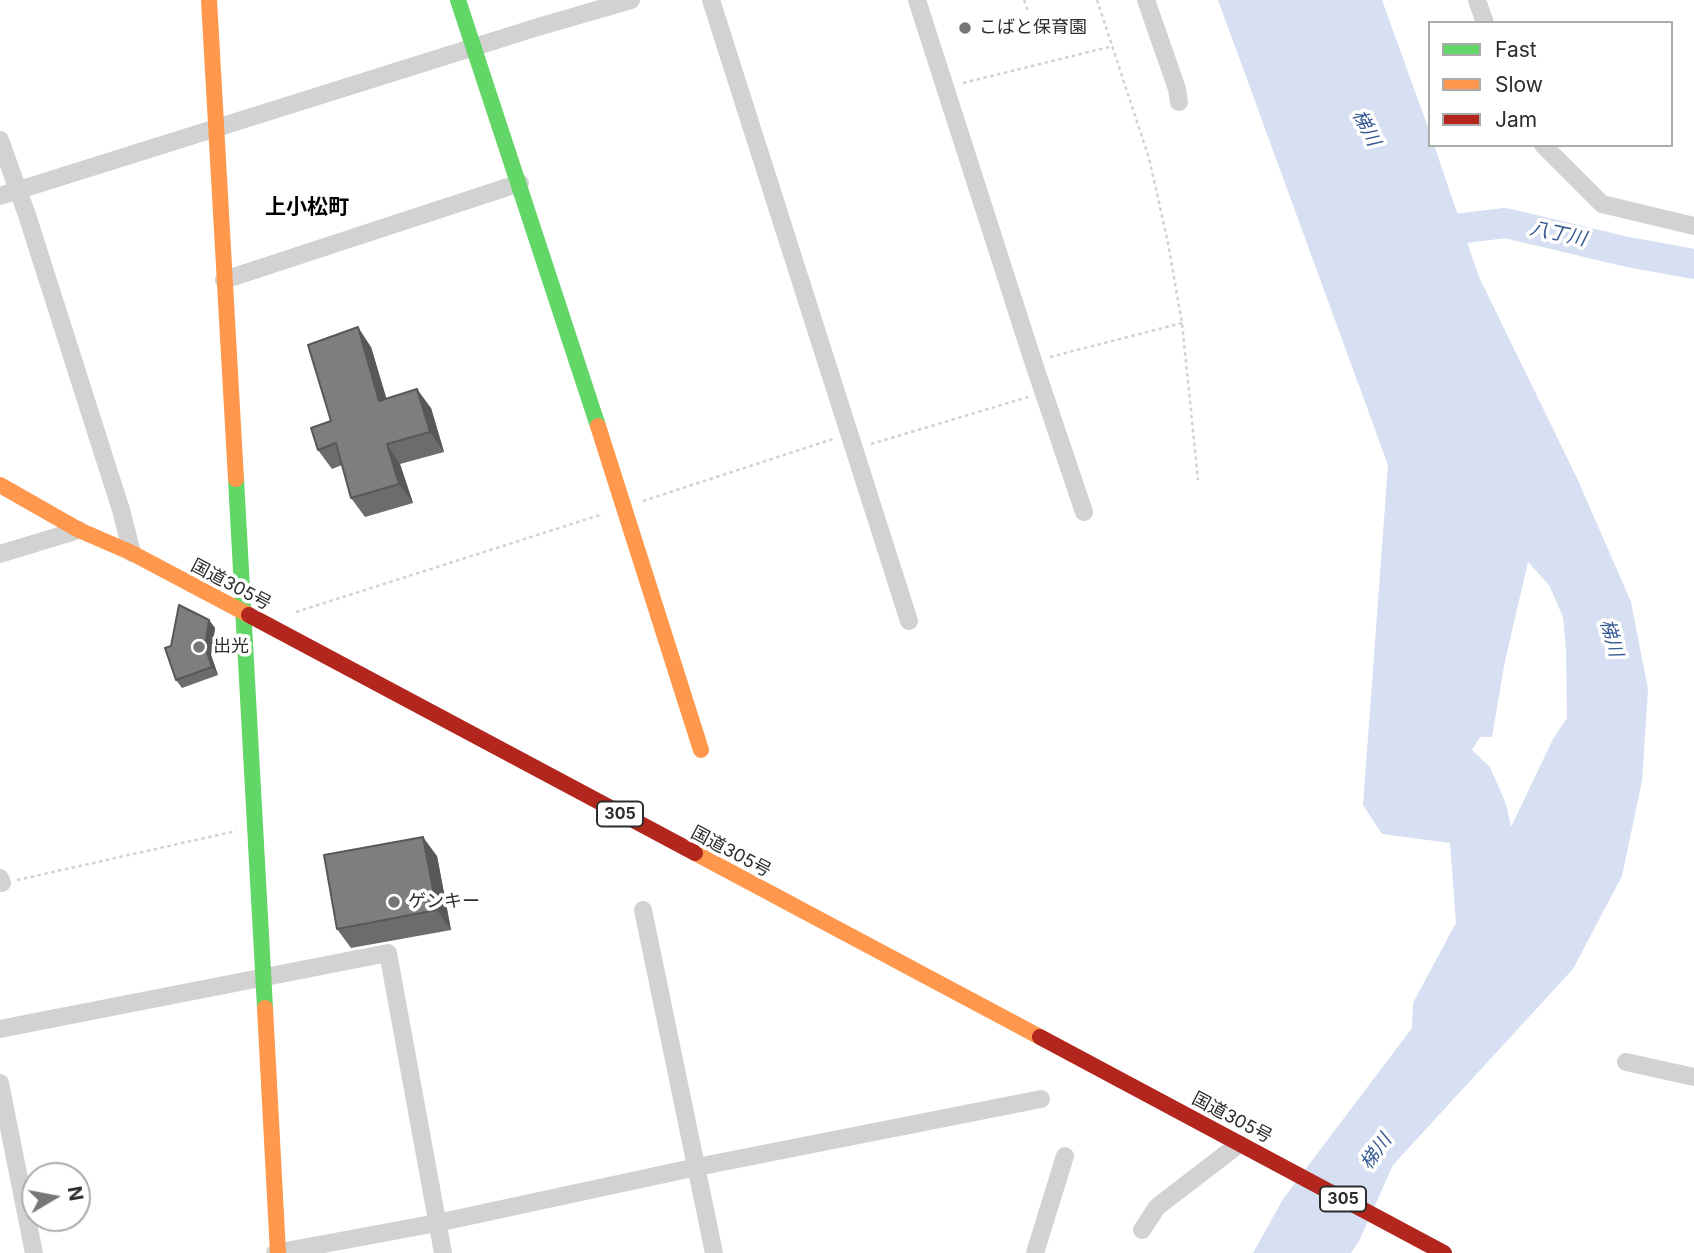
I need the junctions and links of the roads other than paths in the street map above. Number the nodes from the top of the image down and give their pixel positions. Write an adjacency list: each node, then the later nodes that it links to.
1 (209, 0): 11 (main road)
2 (458, 0): 9 (main road)
3 (631, 0): 9 (street)
4 (711, 0): 25 (street)
5 (917, 0): 20 (street)
6 (1146, 0): 10 (street)
7 (1477, 0): 8 (street)
8 (1484, 21)
9 (475, 48): 11 (street); 14 (main road)
10 (1179, 102)
11 (216, 128): 15 (street); 18 (main road)
12 (0, 140): 15 (street)
13 (1545, 147): 17 (street)
14 (520, 183): 18 (street); 26 (main road)
15 (19, 190): 16 (street); 23 (street)
16 (0, 197)
17 (1694, 226)
18 (225, 280): 24 (main road)
19 (0, 485): 21 (main road, 国道305号 / 305)
20 (1084, 512)
21 (79, 530): 22 (street); 23 (main road, 国道305号 / 305)
22 (0, 554)
23 (132, 554): 24 (main road, 国道305号 / 305)
24 (243, 612): 28 (main road); 34 (main road, 国道305号 / 305)
25 (909, 621)
26 (701, 750)
27 (643, 910): 36 (street)
28 (264, 976): 29 (street); 37 (street); 41 (main road)
29 (0, 1028)
30 (1626, 1062): 31 (street)
31 (1694, 1077)
32 (0, 1083): 40 (street)
33 (1041, 1098): 36 (street)
34 (1246, 1147): 38 (street); 39 (main road, 国道305号 / 305)
35 (1065, 1156): 44 (street)
36 (697, 1167): 37 (street); 43 (street)
37 (437, 1223): 41 (street); 42 (street)
38 (1142, 1230)
39 (1439, 1250)
40 (34, 1253)
41 (277, 1253)
42 (443, 1253)
43 (714, 1253)
44 (1035, 1253)

